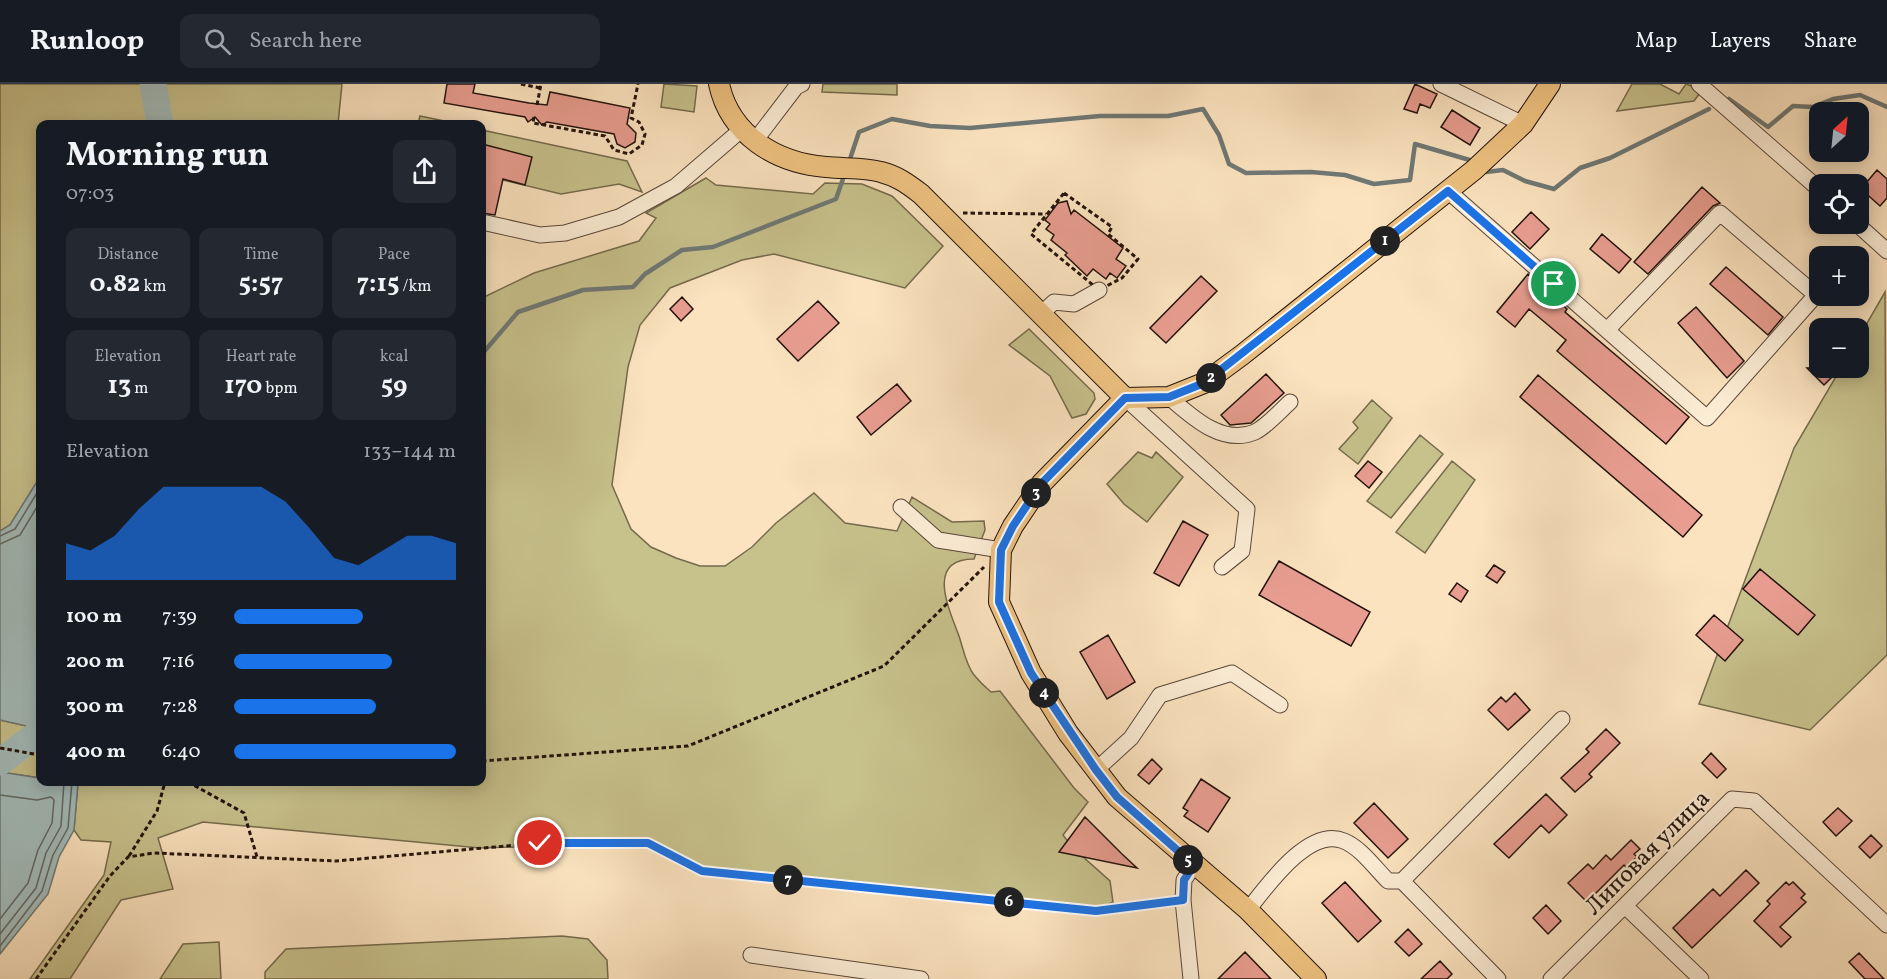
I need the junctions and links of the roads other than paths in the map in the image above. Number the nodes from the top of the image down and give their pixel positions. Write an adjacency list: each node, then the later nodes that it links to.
1 (719, 84): 7 (main road)
2 (802, 84): 7 (street)
3 (1440, 84): 6 (street)
4 (1550, 84): 6 (main road)
5 (1699, 84): 8 (street)
6 (1523, 124): 9 (main road)
7 (748, 136): 10 (street); 14 (main road)
8 (1809, 180)
9 (1448, 191): 15 (street); 16 (main road)
10 (486, 223)
11 (1868, 234): 12 (street)
12 (1887, 251)
13 (1099, 290): 14 (street)
14 (1042, 313): 17 (main road)
15 (1607, 330): 15 (street)
16 (1169, 397): 17 (main road); 18 (street)
17 (1125, 398): 20 (main road); 21 (street)
18 (1290, 402)
19 (902, 507): 20 (street)
20 (1001, 550): 24 (main road)
21 (1222, 567)
22 (1280, 705): 24 (street)
23 (1563, 719): 26 (street)
24 (1096, 770): 25 (main road)
25 (1194, 865): 28 (main road); 32 (street)
26 (1402, 880): 28 (street); 34 (street)
27 (1625, 906): 29 (street, Липовая улица); 35 (street, Липовая улица); 36 (street)
28 (1248, 910): 33 (main road)
29 (1887, 925)
30 (751, 955): 31 (street)
31 (921, 979)
32 (1191, 979)
33 (1317, 979)
34 (1498, 979)
35 (1551, 979)
36 (1701, 979)

